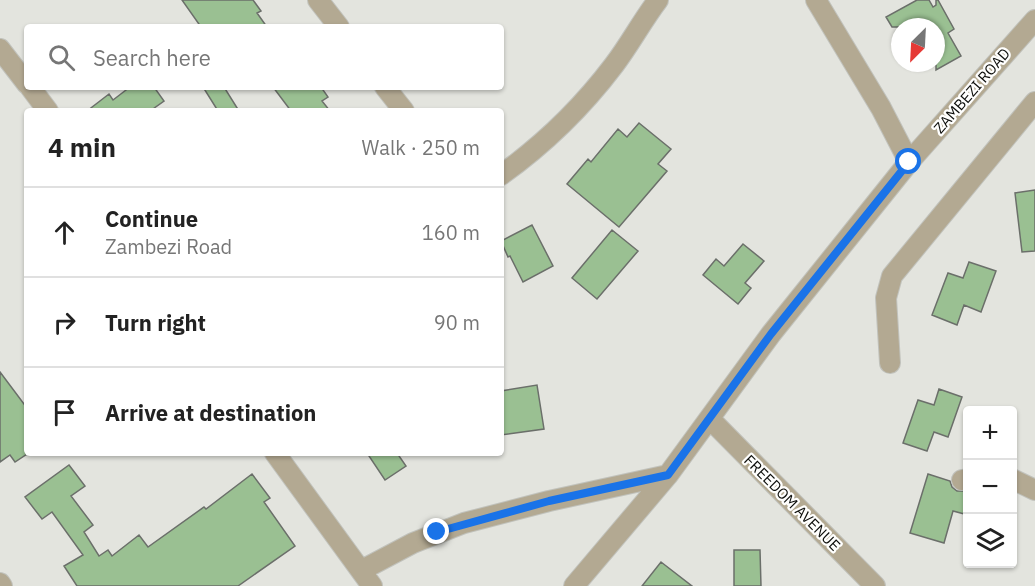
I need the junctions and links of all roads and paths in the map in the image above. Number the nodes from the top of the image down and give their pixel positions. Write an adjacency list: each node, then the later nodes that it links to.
1 (318, 0): 5 (street)
2 (658, 0): 14 (street)
3 (816, 0): 13 (street)
4 (1035, 20): 13 (street, ZAMBEZI ROAD)
5 (337, 24)
6 (0, 49): 7 (street)
7 (24, 80)
8 (32, 90): 11 (street)
9 (387, 90): 12 (street)
10 (1035, 102): 15 (street)
11 (46, 108)
12 (402, 108)
13 (909, 162): 16 (street, ZAMBEZI ROAD)
14 (504, 173)
15 (890, 363)
16 (710, 419): 18 (street, ZAMBEZI ROAD); 23 (street, FREEDOM AVENUE)
17 (277, 456): 21 (street)
18 (668, 475): 21 (street); 22 (street, ZAMBEZI ROAD)
19 (1017, 481): 20 (street)
20 (1035, 490)
21 (367, 578)
22 (574, 586)
23 (874, 586)

